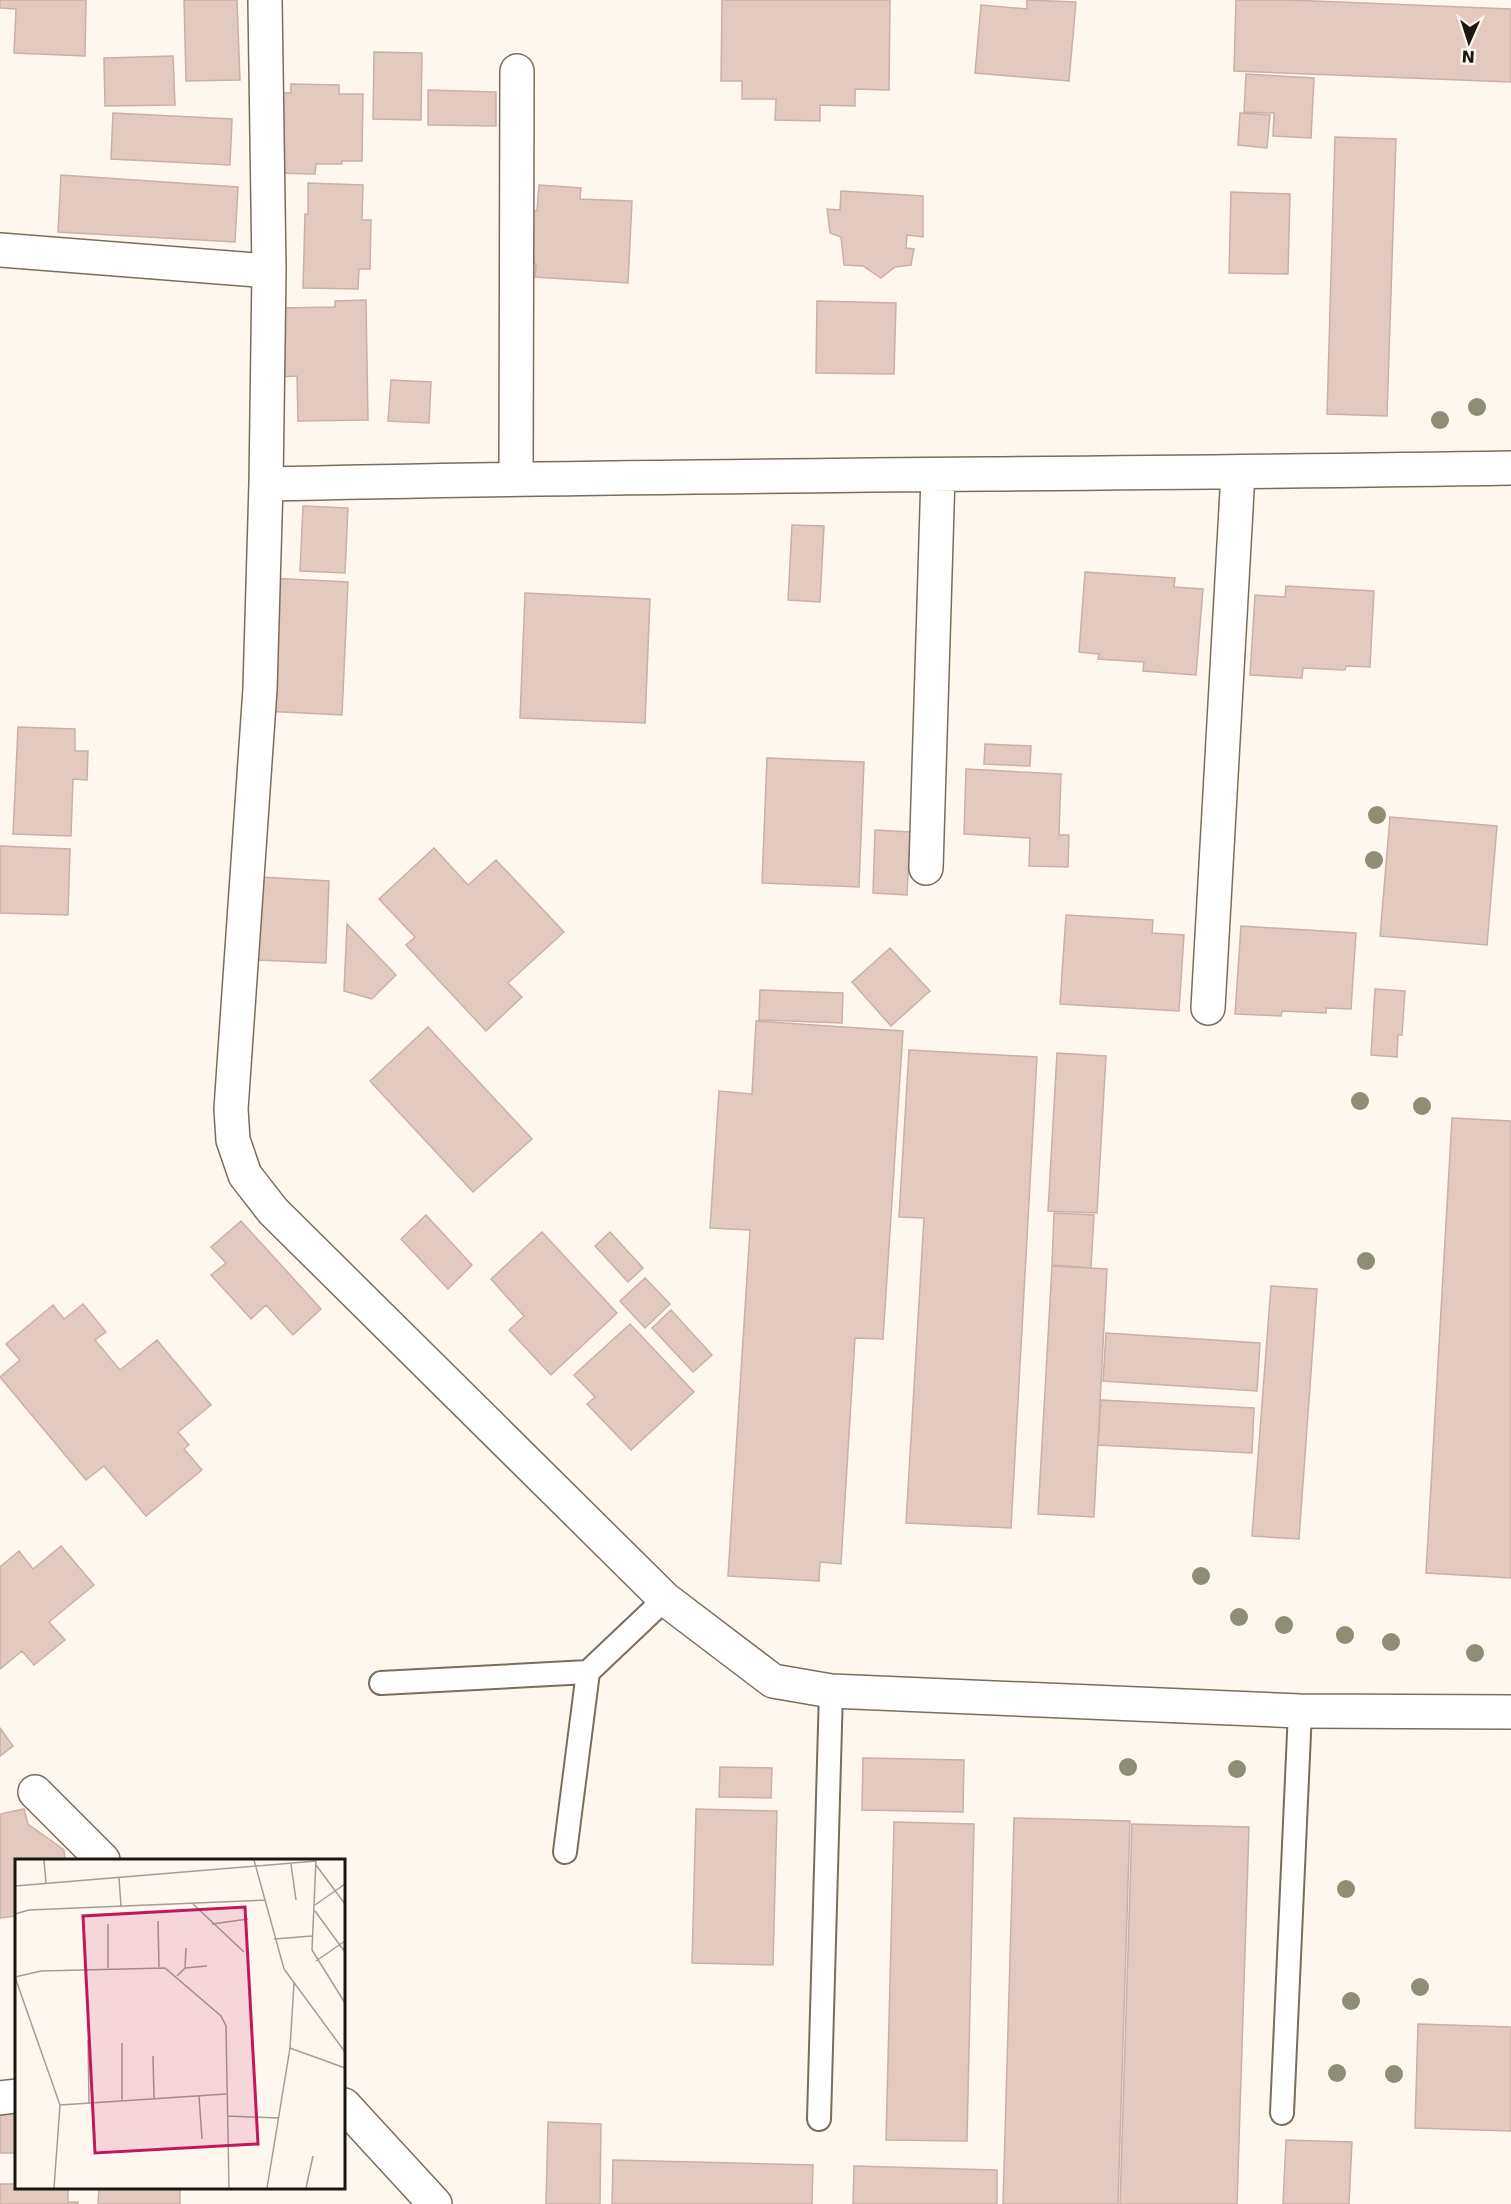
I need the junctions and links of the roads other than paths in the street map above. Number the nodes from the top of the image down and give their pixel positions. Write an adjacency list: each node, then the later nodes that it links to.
1 (265, 0): 4 (street)
2 (517, 71): 8 (street)
3 (0, 250): 4 (street)
4 (269, 271): 9 (street)
5 (1511, 468): 6 (street)
6 (1238, 473): 7 (street); 11 (street)
7 (938, 475): 8 (street); 10 (street)
8 (516, 478): 9 (street)
9 (266, 484): 12 (street)
10 (926, 868)
11 (1208, 1008)
12 (665, 1599): 13 (lane); 15 (street)
13 (588, 1672): 14 (lane); 19 (lane)
14 (381, 1683)
15 (831, 1691): 16 (street); 25 (lane)
16 (1300, 1711): 17 (street); 24 (lane)
17 (1511, 1712)
18 (35, 1792): 20 (street)
19 (565, 1852)
20 (102, 1859)
21 (15, 2096): 22 (street)
22 (0, 2098)
23 (345, 2105): 26 (street)
24 (1282, 2113)
25 (819, 2120)
26 (435, 2204)

